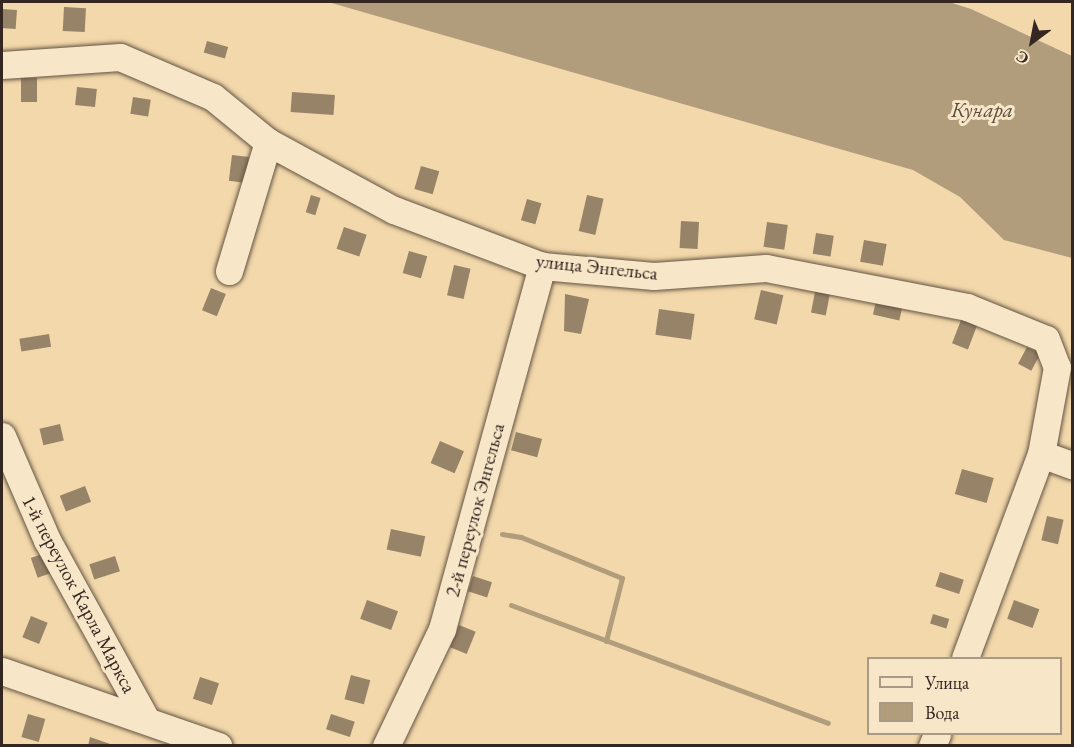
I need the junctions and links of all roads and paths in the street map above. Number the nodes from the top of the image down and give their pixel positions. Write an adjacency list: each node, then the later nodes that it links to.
1 (2, 65): 2 (street, улица Энгельса)
2 (268, 142): 3 (street, улица Энгельса); 4 (street)
3 (542, 266): 6 (street, улица Энгельса); 12 (street, 2-й переулок Энгельса)
4 (228, 272)
5 (2, 436): 10 (street, 1-й переулок Карла Маркса)
6 (1041, 454): 7 (street); 8 (street, улица Энгельса)
7 (1072, 465)
8 (964, 657)
9 (2, 671): 10 (street)
10 (146, 719): 11 (street)
11 (218, 746)
12 (386, 746)

